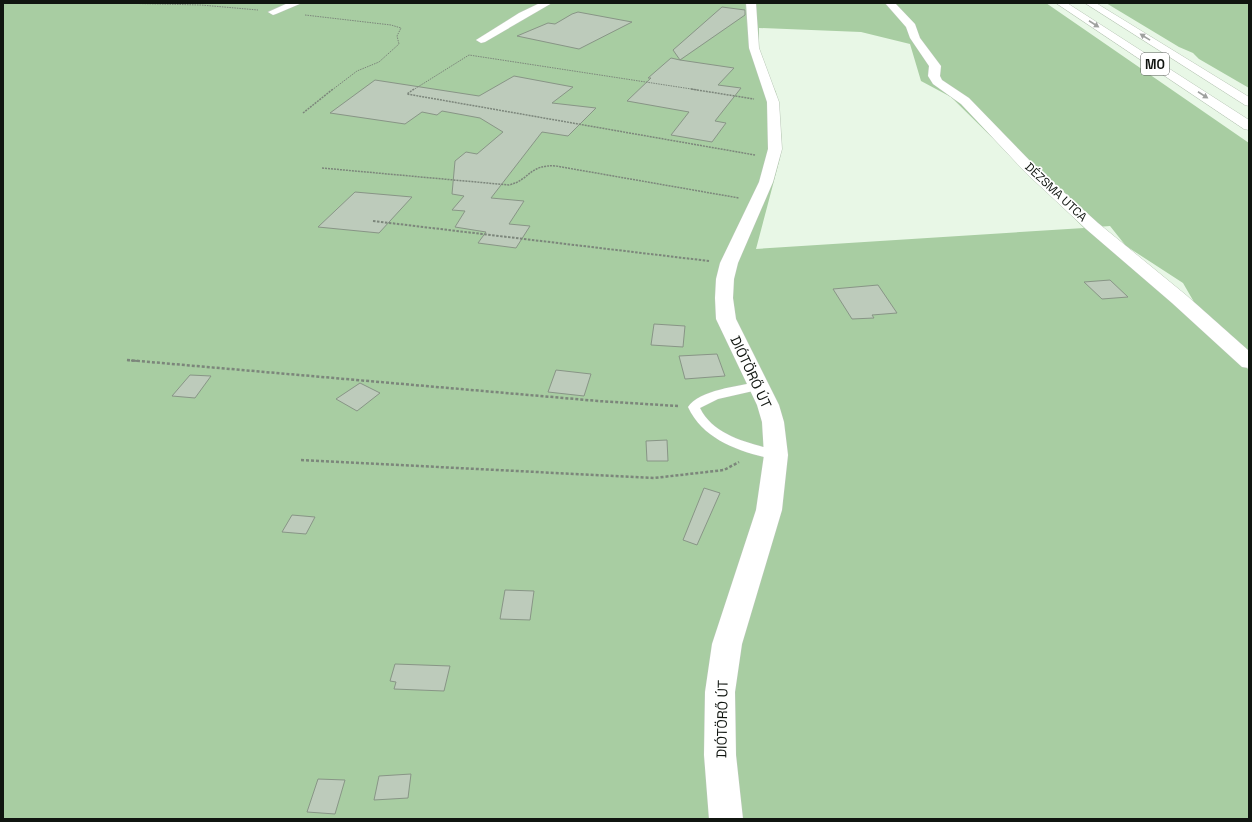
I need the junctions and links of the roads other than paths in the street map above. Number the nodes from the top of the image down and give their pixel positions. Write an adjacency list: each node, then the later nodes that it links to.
1 (297, 3): 7 (main road)
2 (547, 3): 8 (main road)
3 (751, 3): 12 (main road, DIÓTÖRŐ ÚT)
4 (890, 3): 11 (main road, DÉZSMA UTCA)
5 (1061, 3): 10 (main road, M0, one-way to 10)
6 (1090, 3): 9 (main road, M0, one-way to 6)
7 (273, 12)
8 (482, 40)
9 (1249, 102)
10 (1249, 126)
11 (1249, 362)
12 (758, 386): 13 (main road, DIÓTÖRŐ ÚT); 13 (lane)
13 (766, 453): 14 (main road, DIÓTÖRŐ ÚT)
14 (726, 819)

